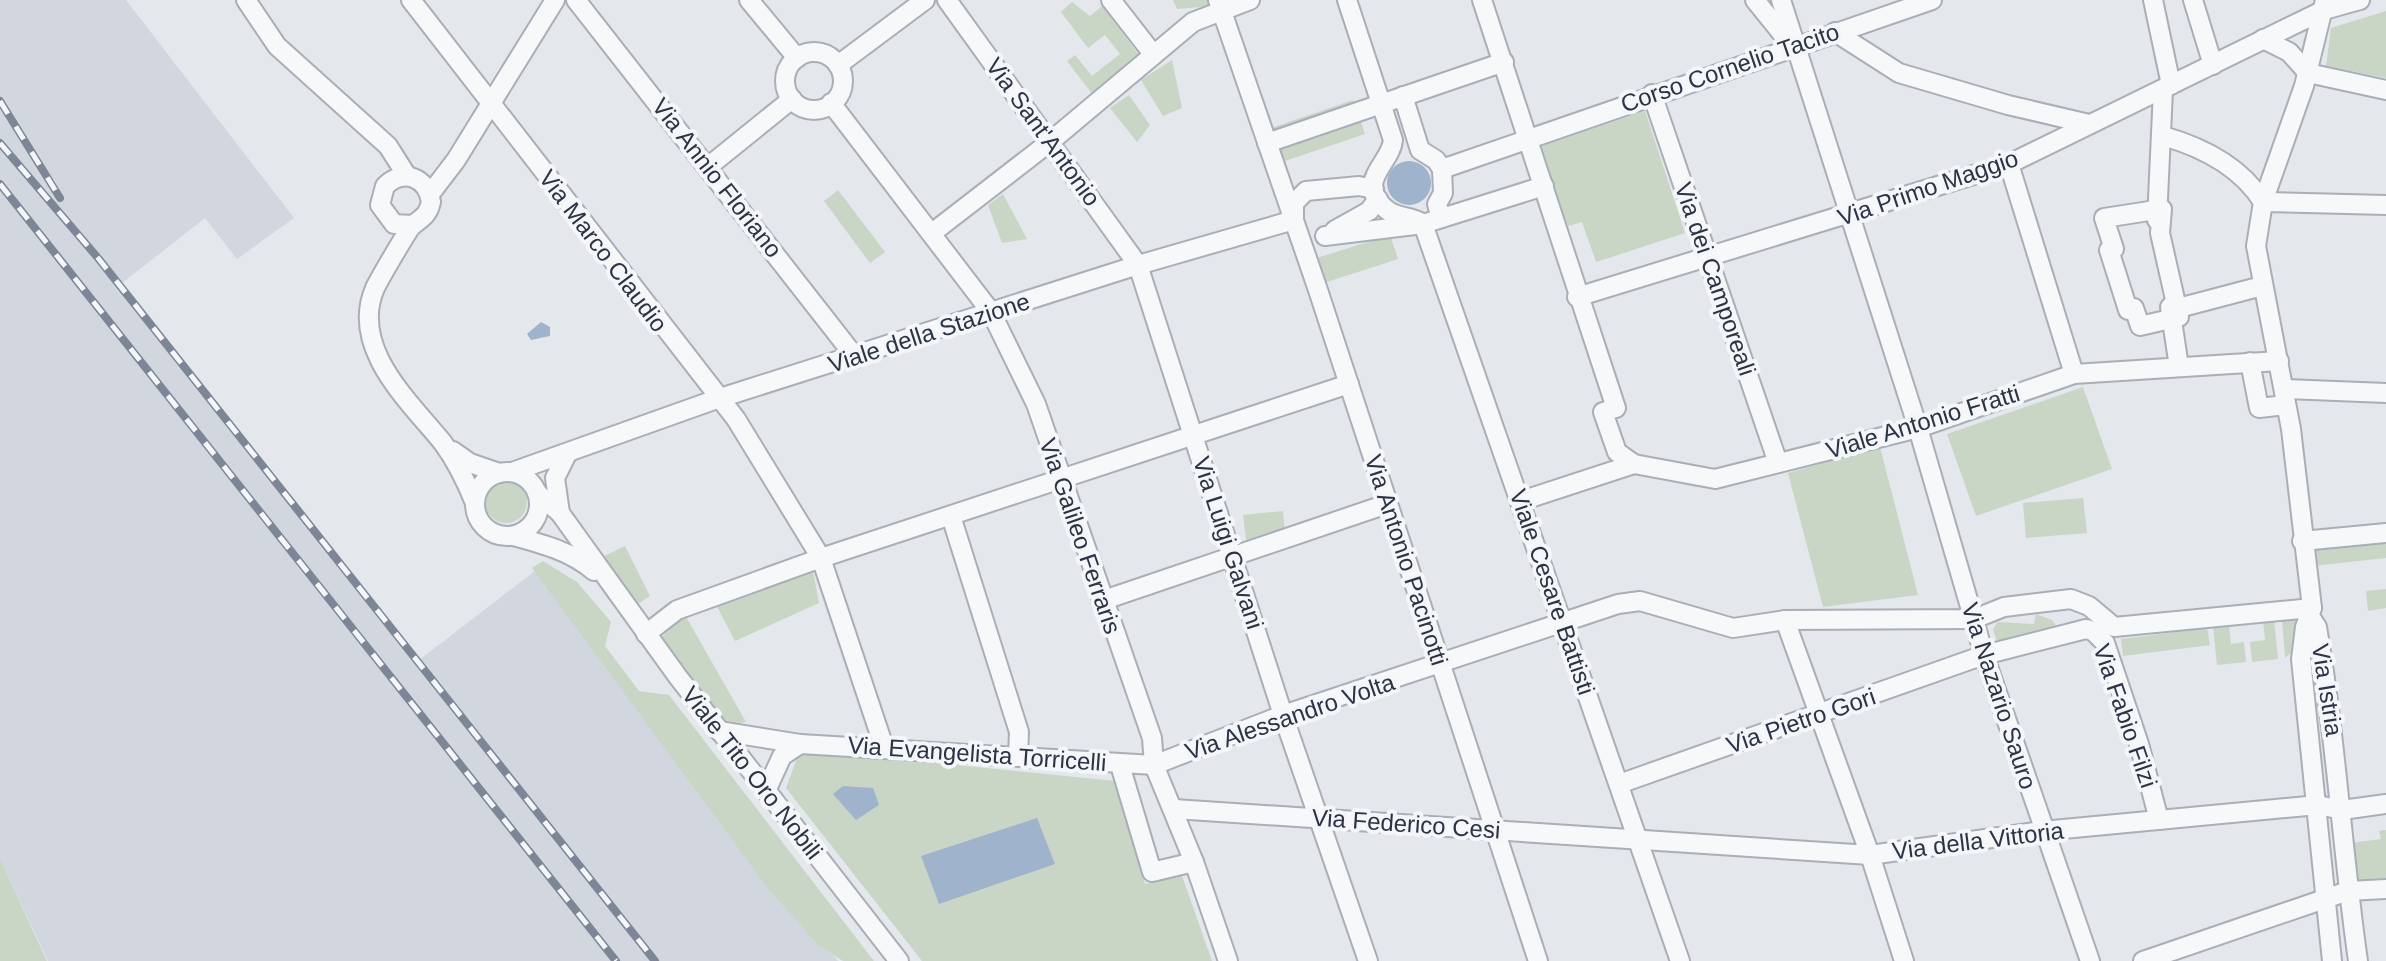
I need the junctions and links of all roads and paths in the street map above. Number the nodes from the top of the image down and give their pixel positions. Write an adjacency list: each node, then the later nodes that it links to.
1 (246, 0): 46 (street)
2 (411, 0): 34 (street, Via Marco Claudio)
3 (555, 0): 34 (street)
4 (576, 0): 44 (street, Via Annio Floriano)
5 (749, 0): 24 (street)
6 (925, 0): 26 (street)
7 (947, 0): 40 (street, Via Sant'Antonio)
8 (1111, 0): 23 (street)
9 (1250, 0): 18 (street)
10 (1347, 0): 36 (street)
11 (1482, 0): 25 (street)
12 (1755, 0): 22 (street)
13 (1781, 0): 22 (street, Via Nazario Sauro)
14 (1932, 0): 20 (street, Corso Cornelio Tacito)
15 (2153, 0): 29 (street)
16 (2193, 0): 27 (street)
17 (2360, 0): 19 (street, Via Primo Maggio)
18 (1219, 5): 23 (street); 41 (street, Via Antonio Pacinotti)
19 (2324, 5): 21 (street, Via Primo Maggio); 28 (street)
20 (1835, 32): 22 (street, Corso Cornelio Tacito); 37 (street)
21 (2263, 39): 27 (street, Via Primo Maggio); 28 (street)
22 (1793, 46): 33 (street, Corso Cornelio Tacito); 53 (street, Via Nazario Sauro)
23 (1153, 54): 40 (street)
24 (797, 58): 26 (street); 32 (street)
25 (1504, 62): 31 (street); 38 (street)
26 (838, 65): 35 (street)
27 (2213, 65): 29 (street, Via Primo Maggio)
28 (2308, 73): 30 (street); 50 (street)
29 (2167, 87): 37 (street, Via Primo Maggio); 39 (street)
30 (2386, 90)
31 (1403, 96): 36 (street); 45 (street)
32 (792, 99): 35 (street); 44 (street)
33 (1655, 102): 38 (street, Corso Cornelio Tacito); 61 (street, Via dei Camporeali)
34 (491, 103): 42 (street); 76 (street, Via Marco Claudio)
35 (831, 103): 59 (street, Via Galileo Ferraris)
36 (1381, 103): 41 (street); 49 (street)
37 (2089, 124): 43 (street, Via Primo Maggio)
38 (1529, 136): 45 (street, Corso Cornelio Tacito); 47 (street)
39 (2163, 136): 50 (street); 52 (street)
40 (1051, 141): 59 (street); 62 (street, Via Sant'Antonio)
41 (1267, 143): 56 (street, Via Antonio Pacinotti)
42 (456, 160): 46 (street); 48 (street)
43 (2009, 164): 53 (street, Via Primo Maggio); 72 (street)
44 (709, 166): 68 (street, Via Annio Floriano)
45 (1442, 169): 55 (street)
46 (412, 177): 48 (street); 54 (street)
47 (1544, 186): 55 (street); 65 (street)
48 (430, 194): 58 (street)
49 (1376, 194): 56 (street); 57 (street); 60 (street)
50 (2263, 202): 51 (street); 64 (street)
51 (2386, 205)
52 (2157, 210): 67 (street); 67 (street)
53 (1851, 215): 61 (street, Via Primo Maggio); 77 (street, Via Nazario Sauro)
54 (386, 218): 58 (street); 63 (street)
55 (1441, 218): 57 (street)
56 (1294, 220): 60 (street); 62 (street, Viale della Stazione); 73 (street, Via Antonio Pacinotti)
57 (1423, 224): 60 (street); 86 (street, Viale Cesare Battisti)
58 (413, 225): 63 (street)
59 (932, 233): 66 (street, Via Galileo Ferraris)
60 (1325, 236)
61 (1707, 259): 65 (street, Via Primo Maggio); 81 (street, Via dei Camporeali)
62 (1138, 265): 66 (street, Viale della Stazione); 78 (street, Via Luigi Galvani)
63 (388, 269): 79 (street)
64 (2262, 286): 67 (street); 69 (street)
65 (1577, 297): 82 (street)
66 (991, 312): 68 (street, Viale della Stazione); 84 (street, Via Galileo Ferraris)
67 (2174, 312): 71 (street)
68 (856, 358): 76 (street, Viale della Stazione)
69 (2279, 361): 70 (street, Viale Antonio Fratti); 75 (street)
70 (2250, 362): 71 (street, Viale Antonio Fratti); 75 (street)
71 (2179, 367): 72 (street, Viale Antonio Fratti)
72 (2074, 374): 77 (street, Viale Antonio Fratti)
73 (1349, 384): 78 (street); 88 (street, Via Antonio Pacinotti)
74 (2386, 393): 75 (street)
75 (2285, 397): 93 (street)
76 (717, 399): 80 (street, Viale della Stazione); 95 (street, Via Marco Claudio)
77 (1918, 428): 81 (street, Viale Antonio Fratti); 99 (street, Via Nazario Sauro)
78 (1191, 434): 84 (street); 94 (street, Via Luigi Galvani)
79 (444, 445): 83 (street); 87 (street)
80 (567, 454): 83 (street, Viale della Stazione); 89 (street)
81 (1778, 463): 82 (street, Viale Antonio Fratti)
82 (1634, 464): 86 (street)
83 (506, 472): 85 (street); 87 (street)
84 (1059, 478): 90 (street); 97 (street, Via Galileo Ferraris)
85 (537, 493): 89 (street, Viale Tito Oro Nobili); 92 (street)
86 (1521, 501): 101 (street, Viale Cesare Battisti)
87 (475, 503): 92 (street)
88 (1387, 504): 94 (street); 106 (street, Via Antonio Pacinotti)
89 (560, 513): 96 (street, Viale Tito Oro Nobili)
90 (951, 516): 95 (street); 112 (street)
91 (2386, 533): 93 (street)
92 (513, 536): 96 (street, Viale Tito Oro Nobili)
93 (2302, 541): 98 (street)
94 (1234, 555): 97 (street); 107 (street, Via Luigi Galvani)
95 (821, 558): 104 (street); 111 (street, Via Marco Claudio)
96 (608, 584): 104 (street, Viale Tito Oro Nobili)
97 (1101, 601): 114 (street, Via Galileo Ferraris)
98 (2311, 613): 102 (street); 118 (street, Via Istria); 120 (street, Via Istria)
99 (1974, 619): 100 (street, Via Alessandro Volta); 102 (street, Via Alessandro Volta); 105 (street, Via Nazario Sauro)
100 (1785, 620): 101 (street, Via Alessandro Volta); 108 (street)
101 (1562, 622): 106 (street, Via Alessandro Volta); 115 (street, Viale Cesare Battisti)
102 (2114, 627): 103 (street)
103 (2093, 631): 105 (street, Via Fabio Filzi); 122 (street, Via Fabio Filzi)
104 (646, 634): 109 (street, Viale Tito Oro Nobili)
105 (1984, 655): 108 (street, Via Pietro Gori); 124 (street, Via Nazario Sauro)
106 (1440, 665): 107 (street, Via Alessandro Volta); 123 (street, Via Antonio Pacinotti)
107 (1283, 715): 114 (street, Via Alessandro Volta); 121 (street, Via Luigi Galvani)
108 (1818, 716): 115 (street, Via Pietro Gori); 126 (street)
109 (719, 731): 110 (street, Via Evangelista Torricelli); 116 (street, Viale Tito Oro Nobili)
110 (800, 744): 111 (street, Via Evangelista Torricelli); 116 (street)
111 (884, 747): 112 (street, Via Evangelista Torricelli)
112 (1018, 756): 113 (street, Via Evangelista Torricelli)
113 (1120, 765): 114 (street, Via Evangelista Torricelli); 127 (street)
114 (1154, 765): 119 (street, Via Galileo Ferraris)
115 (1619, 784): 125 (street, Viale Cesare Battisti)
116 (766, 791): 131 (street, Viale Tito Oro Nobili)
117 (2386, 804): 120 (street, Via della Vittoria)
118 (2318, 805): 120 (street, Via della Vittoria); 122 (street, Via della Vittoria); 130 (street, Via Istria)
119 (1174, 809): 121 (street, Via Federico Cesi); 127 (street, Via Galileo Ferraris)
120 (2342, 810): 129 (street, Via Istria)
121 (1320, 819): 123 (street, Via Federico Cesi); 133 (street, Via Luigi Galvani)
122 (2159, 820): 124 (street, Via della Vittoria)
123 (1493, 829): 125 (street, Via Federico Cesi); 134 (street, Via Antonio Pacinotti)
124 (2042, 831): 126 (street, Via della Vittoria); 137 (street, Via Nazario Sauro)
125 (1637, 838): 126 (street, Via della Vittoria); 135 (street, Viale Cesare Battisti)
126 (1870, 855): 136 (street)
127 (1194, 862): 132 (street, Via Galileo Ferraris)
128 (2386, 889): 129 (street)
129 (2348, 891): 130 (street); 140 (street, Via Istria)
130 (2325, 900): 138 (street); 139 (street, Via Istria)
131 (899, 961)
132 (1228, 961)
133 (1368, 961)
134 (1538, 961)
135 (1680, 961)
136 (1904, 961)
137 (2090, 961)
138 (2143, 961)
139 (2332, 961)
140 (2358, 961)

